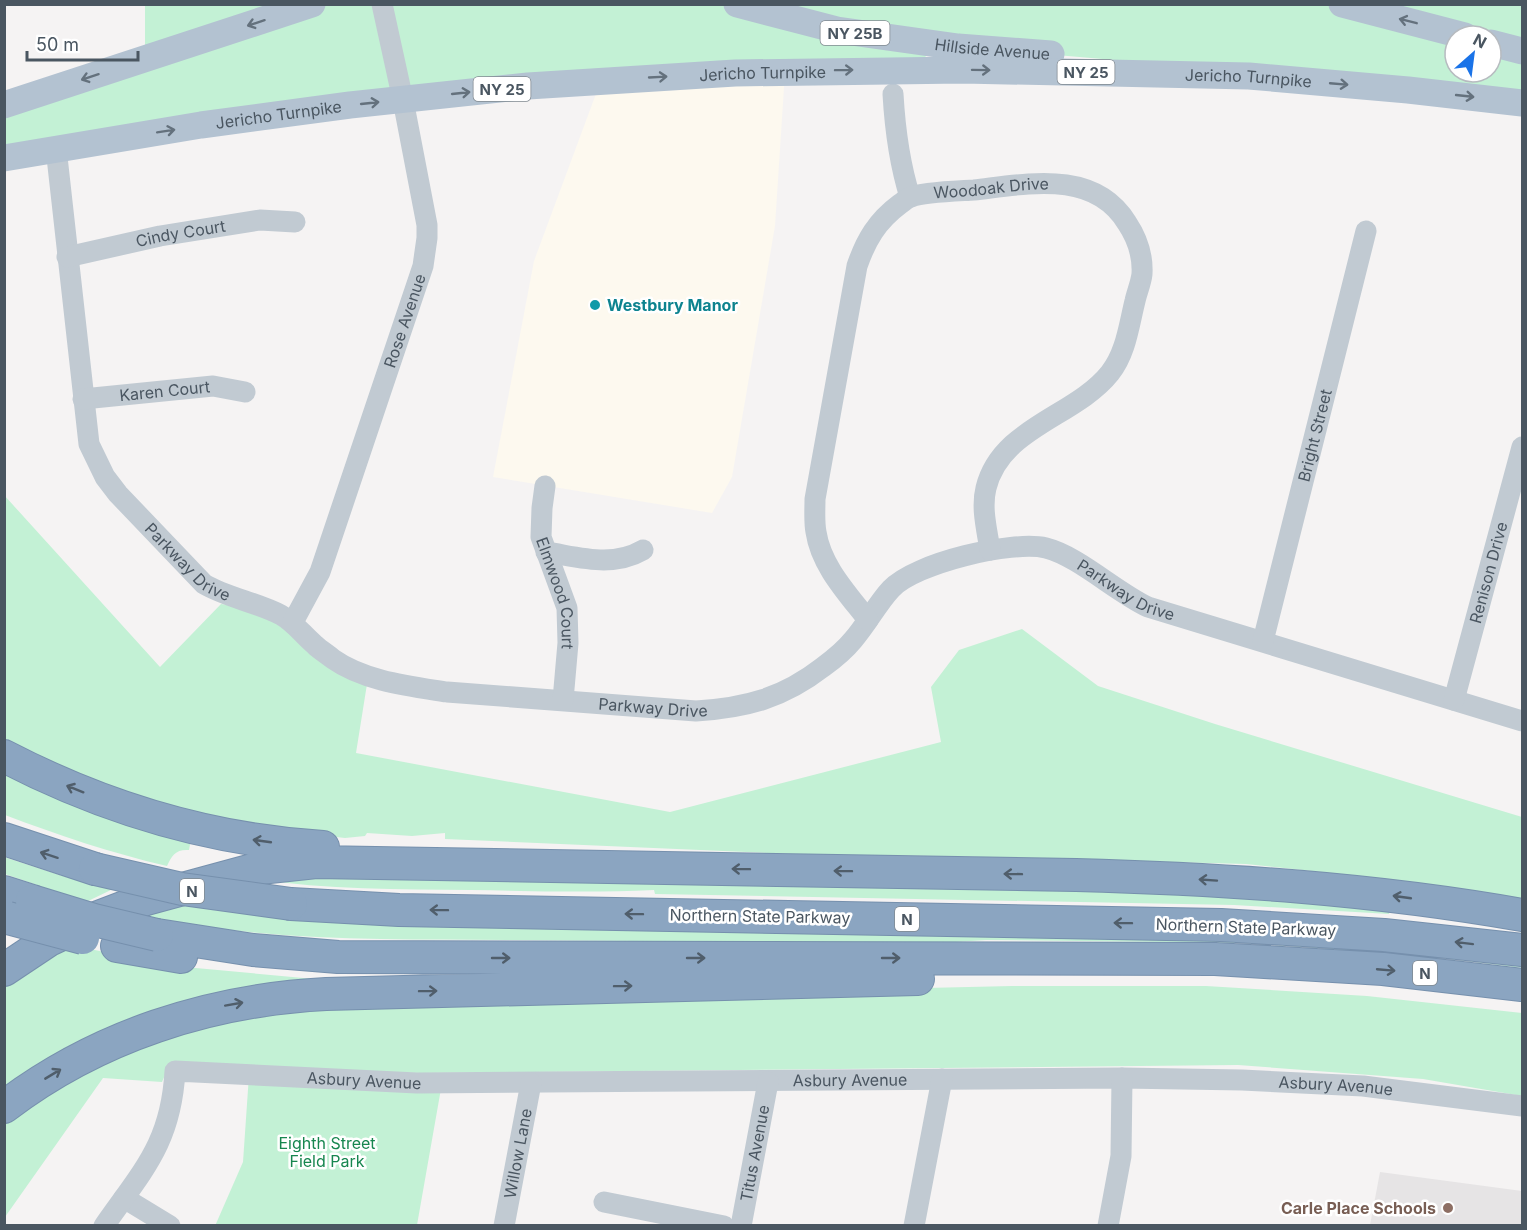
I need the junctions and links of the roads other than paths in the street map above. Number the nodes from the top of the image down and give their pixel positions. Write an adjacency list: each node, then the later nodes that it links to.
1 (312, 4): 12 (main road, one-way to 12)
2 (382, 4): 10 (street, Rose Avenue)
3 (737, 4): 8 (main road, Hillside Avenue / NY 25B)
4 (1342, 4): 5 (main road, one-way to 4)
5 (1443, 30)
6 (1503, 46): 7 (main road)
7 (1522, 51)
8 (1249, 76): 10 (main road, Jericho Turnpike / NY 25, one-way to 8); 11 (main road, Jericho Turnpike / NY 25, one-way to 11)
9 (893, 94): 15 (street)
10 (403, 100): 13 (main road, Jericho Turnpike / NY 25, one-way to 10); 27 (street, Rose Avenue)
11 (1522, 103)
12 (4, 105)
13 (56, 148): 14 (main road, Jericho Turnpike / NY 25); 18 (street, Parkway Drive)
14 (4, 158)
15 (910, 197): 24 (street, Woodoak Drive); 26 (street, Woodoak Drive)
16 (294, 222): 18 (street, Cindy Court)
17 (1366, 231): 28 (street, Bright Street)
18 (67, 257): 20 (street, Parkway Drive)
19 (245, 393): 20 (street, Karen Court)
20 (83, 399): 27 (street, Parkway Drive)
21 (1522, 447): 30 (street, Renison Drive)
22 (545, 486): 25 (street, Elmwood Court)
23 (643, 550): 25 (street)
24 (990, 550): 26 (street, Parkway Drive); 28 (street, Parkway Drive)
25 (546, 552): 29 (street, Elmwood Court)
26 (868, 620): 29 (street, Parkway Drive)
27 (293, 622): 29 (street, Parkway Drive)
28 (1263, 641): 30 (street, Parkway Drive)
29 (563, 700)
30 (1454, 700): 31 (street, Parkway Drive)
31 (1522, 721)
32 (4, 756): 34 (highway, one-way to 32)
33 (4, 839): 37 (highway, Northern State Parkway / N, one-way to 33, bridge)
34 (613, 867): 36 (highway, one-way to 34); 40 (highway)
35 (12, 907): 38 (highway, Northern State Parkway / N, bridge); 38 (highway, bridge)
36 (1522, 915)
37 (1522, 950)
38 (283, 954): 39 (highway, Northern State Parkway / N, one-way to 39)
39 (1328, 965): 41 (highway, Northern State Parkway / N, one-way to 41); 47 (highway, one-way to 39)
40 (4, 970)
41 (1522, 986)
42 (1122, 1078): 43 (street, Asbury Avenue); 46 (street, Asbury Avenue); 56 (street)
43 (942, 1079): 44 (street, Asbury Avenue); 55 (street)
44 (768, 1082): 45 (street, Asbury Avenue); 54 (street, Titus Avenue)
45 (531, 1083): 48 (street, Asbury Avenue); 52 (street, Willow Lane)
46 (1522, 1106)
47 (4, 1107)
48 (124, 1198): 50 (street); 51 (street)
49 (604, 1202): 53 (street)
50 (104, 1226)
51 (170, 1226)
52 (504, 1226)
53 (724, 1226)
54 (741, 1226)
55 (914, 1226)
56 (1108, 1226)

